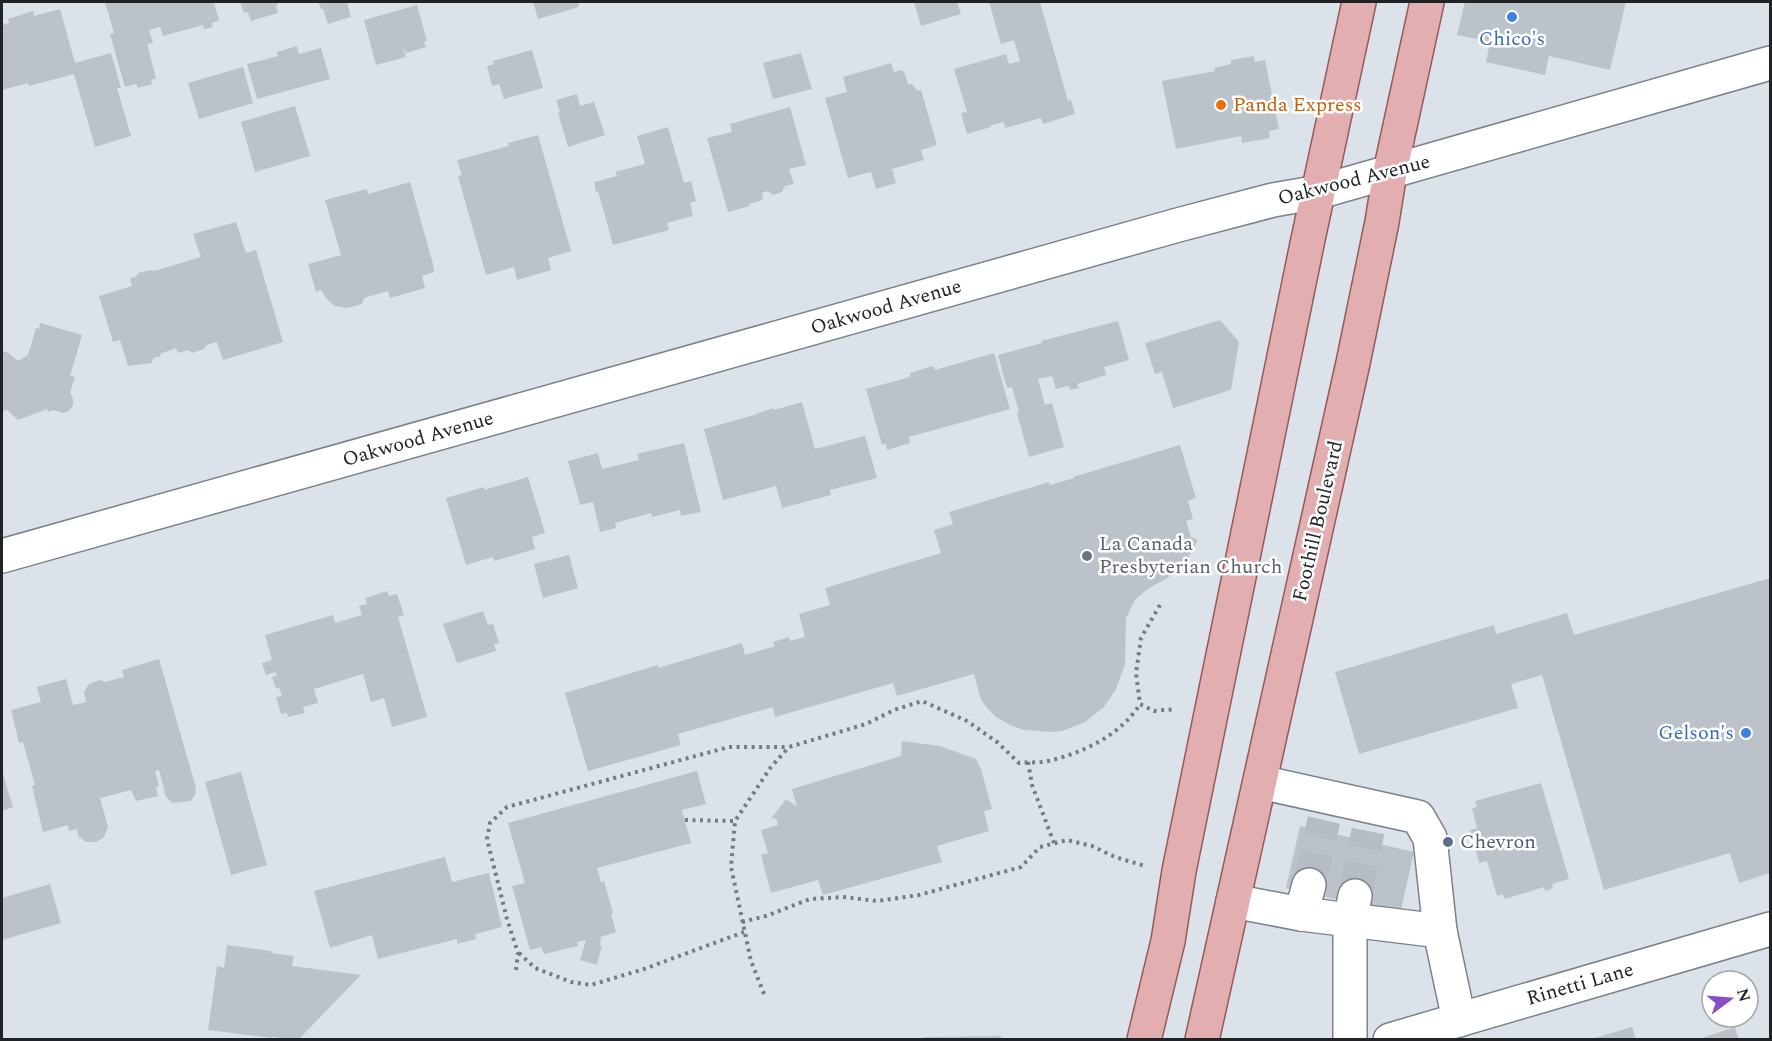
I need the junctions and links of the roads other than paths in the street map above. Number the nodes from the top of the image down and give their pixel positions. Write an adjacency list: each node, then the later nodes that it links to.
1 (1359, 2): 5 (main road)
2 (1427, 2): 4 (main road, Foothill Boulevard)
3 (1770, 63): 4 (street, Oakwood Avenue)
4 (1390, 172): 5 (street, Oakwood Avenue); 7 (main road, Foothill Boulevard)
5 (1319, 192): 6 (street, Oakwood Avenue); 13 (main road)
6 (2, 556)
7 (1260, 782): 8 (main road, Foothill Boulevard); 11 (street)
8 (1233, 900): 9 (street); 14 (main road, Foothill Boulevard)
9 (1352, 908): 11 (street); 15 (street)
10 (1770, 928): 12 (street, Rinetti Lane)
11 (1440, 931): 12 (street)
12 (1459, 1020): 16 (street, Rinetti Lane)
13 (1144, 1040)
14 (1202, 1040)
15 (1350, 1040)
16 (1390, 1040)

